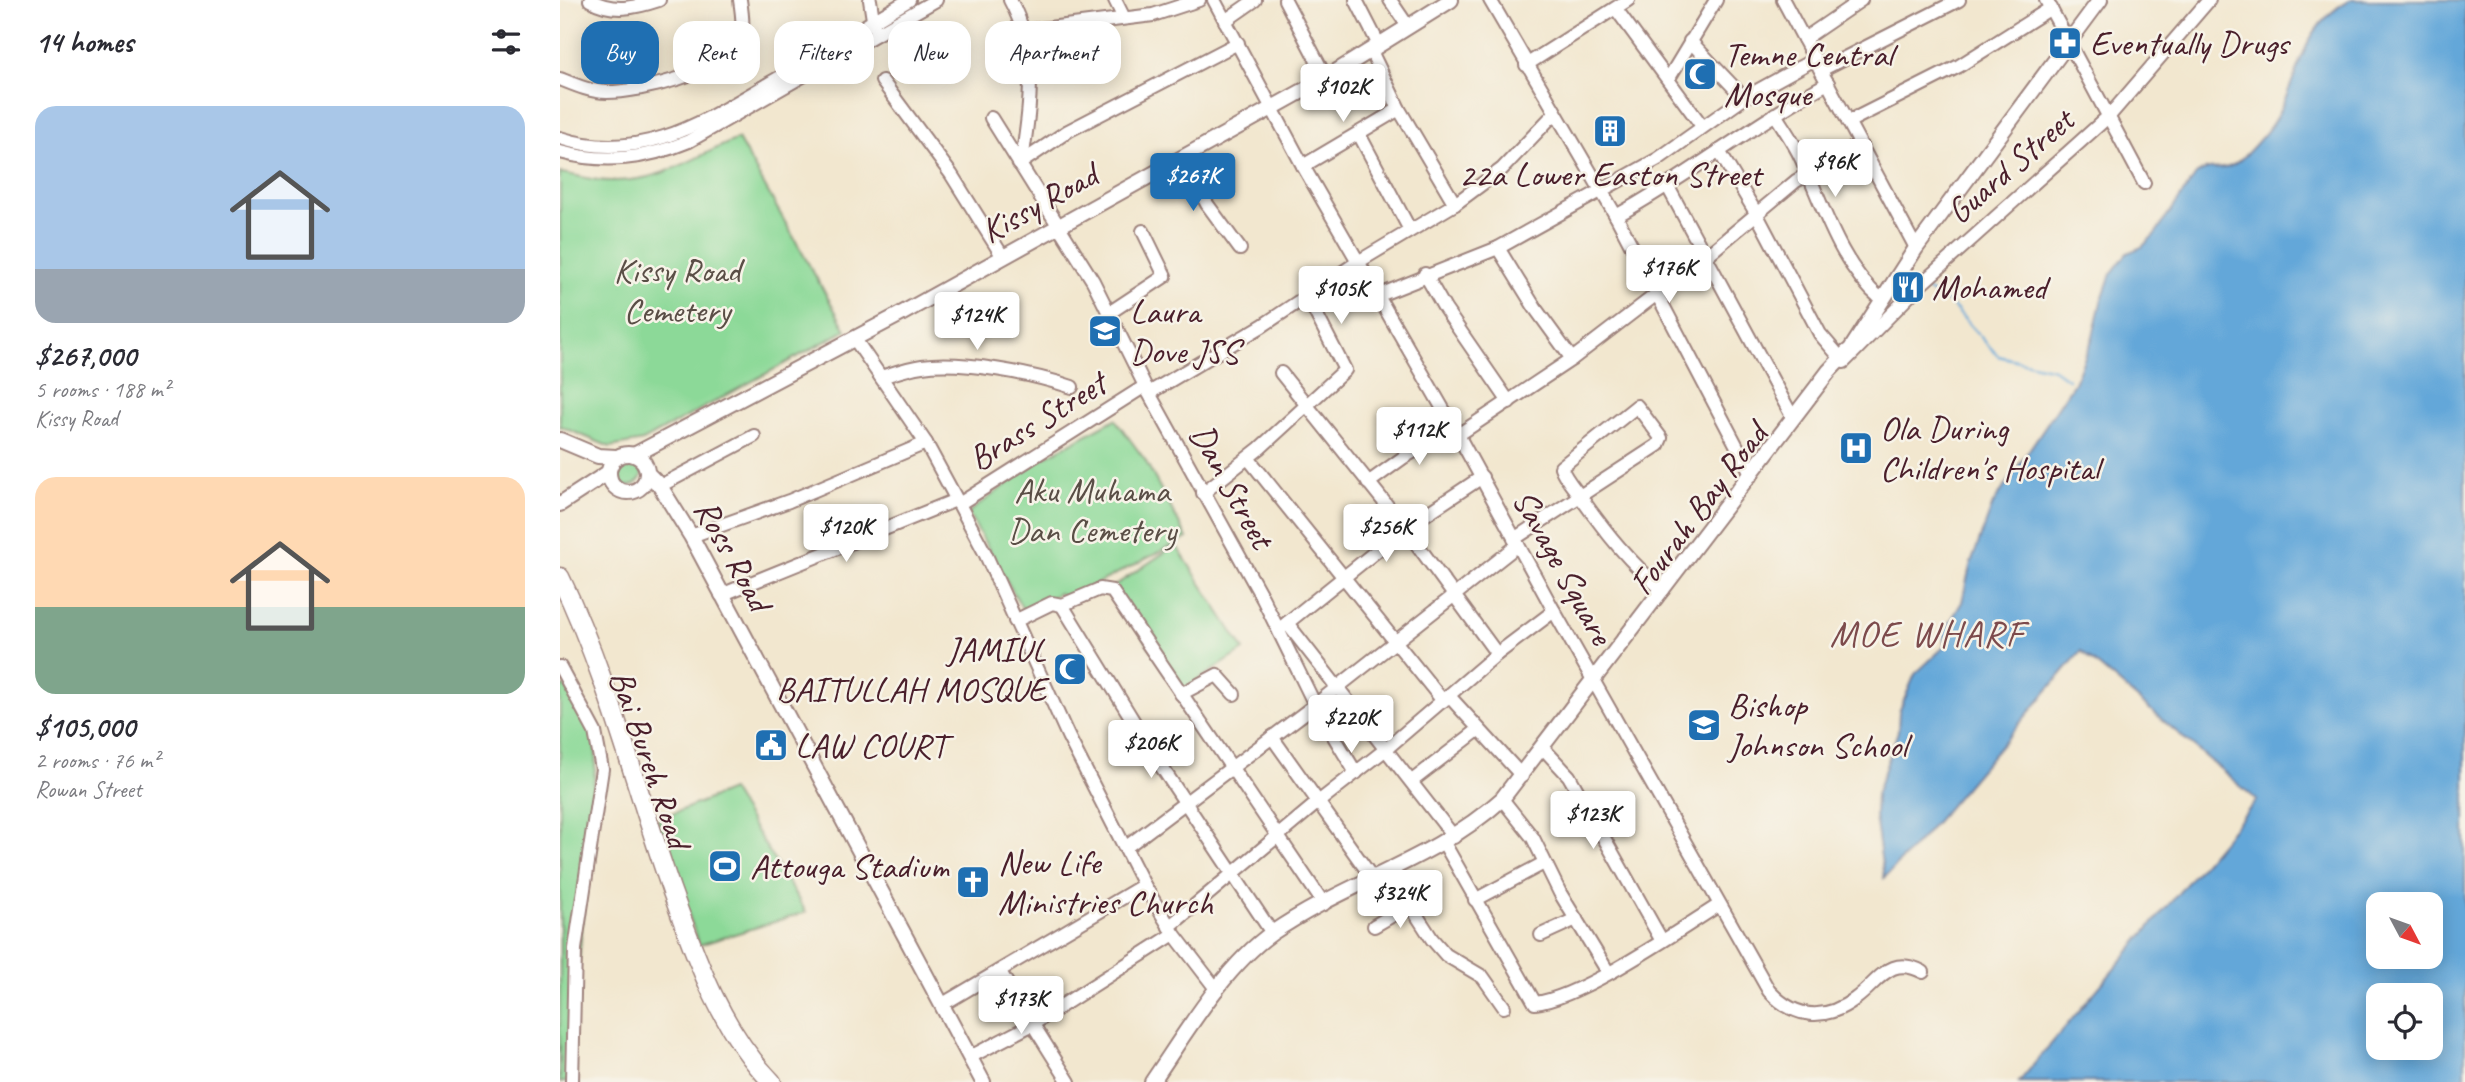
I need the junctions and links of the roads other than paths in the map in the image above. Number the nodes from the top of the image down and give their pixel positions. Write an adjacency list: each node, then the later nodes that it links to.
1 (590, 0): 2 (street)
2 (659, 0)
3 (740, 0): 42 (street)
4 (870, 0): 27 (street)
5 (909, 0): 27 (street)
6 (936, 0): 32 (street)
7 (1010, 0): 29 (street)
8 (1115, 0): 26 (street)
9 (1199, 0): 26 (street)
10 (1214, 0): 28 (street, Savage Square)
11 (1255, 0): 28 (street)
12 (1285, 0): 40 (street)
13 (1356, 0): 37 (street)
14 (1390, 0): 31 (street)
15 (1451, 0): 31 (main road, Kissy Road)
16 (1490, 0): 38 (street)
17 (1628, 0): 25 (street)
18 (1716, 0): 34 (street)
19 (1783, 0): 33 (street)
20 (1861, 0): 33 (street)
21 (1959, 0): 39 (street)
22 (2100, 0): 35 (main road, Fourah Bay Road)
23 (2209, 0): 51 (street, Guard Street)
24 (2048, 4): 35 (street); 53 (street)
25 (1616, 9): 38 (street); 41 (street)
26 (1125, 18): 30 (street)
27 (873, 20): 32 (street); 56 (street)
28 (1226, 20): 36 (street, Savage Square)
29 (1020, 21)
30 (1102, 21)
31 (1407, 25): 37 (main road, Kissy Road)
32 (877, 36): 59 (street)
33 (1804, 39): 39 (street)
34 (1690, 41): 41 (street); 46 (street)
35 (2069, 41): 51 (street); 74 (main road, Fourah Bay Road)
36 (1238, 43): 47 (street, Savage Square); 61 (street)
37 (1375, 48): 40 (main road, Kissy Road); 48 (street)
38 (1526, 65): 49 (street)
39 (1818, 65): 44 (street); 46 (street)
40 (1326, 78): 47 (main road, Kissy Road)
41 (1669, 78): 54 (street)
42 (560, 79)
43 (881, 81): 76 (street)
44 (1828, 83): 50 (street); 53 (street)
45 (1031, 84): 61 (street)
46 (1744, 99): 54 (street)
47 (1272, 108): 60 (main road, Kissy Road); 62 (street, Savage Square)
48 (1399, 109): 55 (street); 67 (street)
49 (1555, 113): 66 (street); 67 (street, Brass Street)
50 (1775, 114): 58 (street); 63 (street)
51 (2110, 115): 64 (street); 86 (street, Guard Street)
52 (991, 118): 61 (street, Dan Street)
53 (1848, 122): 57 (street)
54 (1702, 126): 66 (street)
55 (1359, 134): 62 (street); 71 (street)
56 (560, 138)
57 (1860, 144): 63 (street); 74 (street)
58 (1719, 151): 65 (street); 68 (street)
59 (560, 152)
60 (1182, 158): 70 (main road, Kissy Road); 75 (street)
61 (1021, 162): 70 (street, Dan Street)
62 (1303, 166): 78 (street, Savage Square)
63 (1807, 173): 68 (street); 83 (street)
64 (2144, 183)
65 (1668, 187): 69 (street); 77 (street)
66 (1602, 191): 69 (street); 73 (street)
67 (1455, 204): 71 (street, Brass Street)
68 (1756, 213): 77 (street); 86 (street)
69 (1616, 216): 80 (street)
70 (1058, 226): 76 (main road, Kissy Road); 84 (street, Dan Street)
71 (1410, 230): 78 (street, Brass Street)
72 (1143, 231): 84 (street)
73 (1498, 248): 79 (street); 87 (street)
74 (1916, 248): 83 (main road, Fourah Bay Road)
75 (1240, 249)
76 (1003, 257): 85 (main road, Kissy Road)
77 (1705, 257): 80 (street); 94 (street)
78 (1357, 262): 81 (street, Brass Street); 82 (street, Savage Square)
79 (1425, 274): 82 (street); 92 (street)
80 (1657, 294): 87 (street); 102 (street)
81 (1307, 296): 91 (street, Brass Street); 93 (street)
82 (1377, 296): 95 (street, Savage Square)
83 (1882, 300): 86 (main road, Fourah Bay Road)
84 (1109, 313): 91 (street, Dan Street)
85 (854, 338): 89 (street); 100 (main road, Kissy Road)
86 (1844, 357): 94 (main road, Fourah Bay Road); 115 (main road, Fourah Bay Road)
87 (1572, 359): 92 (street)
88 (1280, 373): 93 (street)
89 (881, 377): 90 (street); 98 (street)
90 (1072, 387)
91 (1147, 390): 107 (street, Dan Street); 110 (street, Brass Street)
92 (1509, 402): 95 (street)
93 (1307, 405): 99 (street); 104 (street)
94 (1793, 418): 102 (main road, Fourah Bay Road)
95 (1456, 431): 103 (street, Savage Square); 104 (street)
96 (754, 436): 105 (street)
97 (560, 440): 101 (main road)
98 (926, 443): 110 (street); 113 (street)
99 (1248, 458): 107 (street); 117 (street)
100 (645, 460): 101 (main road); 105 (main road, Ross Road); 106 (main road)
101 (612, 470): 106 (main road, Ross Road); 111 (main road)
102 (1752, 475): 115 (main road, Fourah Bay Road)
103 (1482, 477): 112 (street); 114 (street, Savage Square)
104 (1368, 483): 112 (street)
105 (660, 486): 109 (main road, Ross Road)
106 (640, 488): 109 (main road, Ross Road)
107 (1203, 493): 125 (street, Dan Street)
108 (1579, 494): 108 (street); 114 (street); 118 (street)
109 (669, 500): 113 (main road, Ross Road)
110 (958, 502): 120 (street, Brass Street); 124 (street)
111 (560, 504)
112 (1405, 528): 117 (street); 119 (street)
113 (691, 536): 120 (main road, Ross Road)
114 (1516, 542): 119 (street); 123 (street, Savage Square)
115 (1684, 570): 118 (main road, Fourah Bay Road); 127 (main road, Fourah Bay Road)
116 (560, 577): 175 (highway)
117 (1342, 578): 125 (street); 126 (street)
118 (1663, 590): 127 (main road, Fourah Bay Road)
119 (1454, 594): 126 (street); 128 (street)
120 (722, 595): 169 (main road, Ross Road)
121 (560, 604): 174 (highway, Bai Bureh Road)
122 (1062, 605): 124 (street); 132 (street); 145 (street)
123 (1554, 611): 128 (street); 131 (street, Savage Square)
124 (1015, 621): 149 (street)
125 (1282, 627): 130 (street); 135 (street, Dan Street)
126 (1394, 642): 130 (street); 134 (street)
127 (1625, 648): 131 (main road, Fourah Bay Road)
128 (1497, 654): 134 (street)
129 (560, 667): 173 (street)
130 (1336, 687): 135 (street); 139 (street)
131 (1592, 687): 138 (main road, Fourah Bay Road); 158 (street, Savage Square)
132 (1181, 694): 133 (street); 140 (street)
133 (1234, 694)
134 (1446, 698): 136 (street); 139 (street)
135 (1315, 705): 137 (street); 141 (street, Dan Street)
136 (1478, 730): 142 (street); 143 (street)
137 (1272, 737): 140 (street); 146 (street)
138 (1543, 748): 142 (main road, Fourah Bay Road); 164 (street)
139 (1387, 749): 141 (street); 143 (street)
140 (1232, 768): 145 (street); 147 (street)
141 (1356, 773): 146 (street)
142 (1522, 776): 144 (main road, Fourah Bay Road)
143 (1412, 781): 148 (street)
144 (1502, 799): 148 (main road, Fourah Bay Road); 150 (street)
145 (1186, 802): 149 (street); 152 (street)
146 (1317, 803): 147 (street); 153 (street)
147 (1278, 837): 152 (street); 156 (street)
148 (1449, 840): 151 (main road, Fourah Bay Road); 155 (street)
149 (1125, 848): 154 (street)
150 (1544, 863): 155 (street); 159 (street)
151 (1393, 869): 153 (main road, Fourah Bay Road); 157 (street)
152 (1233, 873): 161 (street); 162 (street)
153 (1373, 879): 156 (main road, Fourah Bay Road)
154 (1144, 885): 161 (street); 165 (street)
155 (1475, 900): 166 (street)
156 (1324, 904): 162 (main road, Fourah Bay Road)
157 (1410, 905): 160 (street); 170 (street)
158 (1719, 905): 164 (street); 167 (street, Savage Square)
159 (1576, 919): 163 (street); 166 (street)
160 (1374, 926)
161 (1172, 930): 168 (street); 171 (street)
162 (1272, 933): 168 (main road, Fourah Bay Road)
163 (1541, 935)
164 (1662, 941): 166 (street)
165 (1000, 972): 169 (street); 171 (street)
166 (1608, 972)
167 (1923, 972)
168 (1217, 990): 178 (main road, Fourah Bay Road)
169 (943, 1004): 172 (main road, Ross Road)
170 (1504, 1007)
171 (1033, 1024): 172 (street); 177 (street)
172 (970, 1057): 176 (main road, Ross Road)
173 (572, 1082)
174 (757, 1082)
175 (772, 1082)
176 (983, 1082)
177 (1069, 1082)
178 (1152, 1082)

